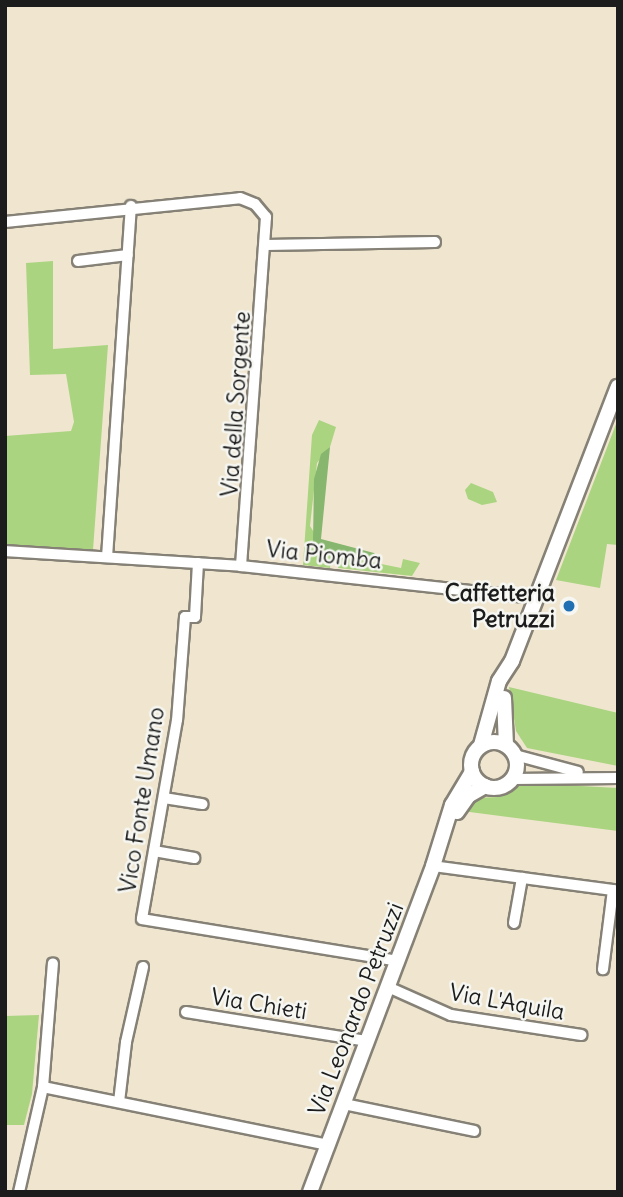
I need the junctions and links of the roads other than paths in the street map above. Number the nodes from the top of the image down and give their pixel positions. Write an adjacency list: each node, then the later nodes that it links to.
1 (131, 206): 2 (street, Via della Sorgente); 4 (street, Via della Sorgente); 5 (street)
2 (5, 222)
3 (435, 242): 4 (street)
4 (266, 245): 11 (street, Via della Sorgente)
5 (128, 255): 6 (street); 9 (street)
6 (78, 261)
7 (618, 387): 12 (main road)
8 (5, 551): 9 (street, Via Piomba)
9 (107, 557): 10 (street, Via Piomba)
10 (198, 563): 11 (street, Via Piomba); 21 (street, Vico Fonte Umano)
11 (241, 566): 12 (street, Via Piomba)
12 (537, 598): 13 (main road)
13 (507, 672): 14 (main road); 15 (main road)
14 (481, 745): 15 (main road); 16 (main road)
15 (510, 750): 17 (street); 19 (main road)
16 (472, 772): 20 (main road); 23 (main road, Via Leonardo Petruzzi)
17 (599, 776): 18 (street); 19 (street)
18 (618, 778)
19 (512, 779): 20 (main road)
20 (485, 786): 23 (main road, Via Leonardo Petruzzi)
21 (164, 798): 22 (street); 24 (street, Vico Fonte Umano)
22 (203, 804)
23 (441, 841): 26 (main road, Via Leonardo Petruzzi)
24 (155, 851): 25 (street); 30 (street, Vico Fonte Umano)
25 (194, 859)
26 (433, 866): 27 (street); 30 (main road, Via Leonardo Petruzzi)
27 (522, 878): 28 (street); 29 (street)
28 (615, 890): 33 (street)
29 (514, 923)
30 (398, 961): 34 (main road, Via Leonardo Petruzzi)
31 (53, 963): 38 (street)
32 (143, 967): 39 (street)
33 (603, 969)
34 (388, 986): 36 (street, Via L'Aquila); 37 (main road, Via Leonardo Petruzzi)
35 (186, 1012): 37 (street, Via Chieti)
36 (582, 1035)
37 (368, 1041): 40 (main road, Via Leonardo Petruzzi)
38 (43, 1087): 39 (street); 43 (street)
39 (119, 1102): 42 (street)
40 (344, 1104): 41 (street); 42 (main road, Via Leonardo Petruzzi)
41 (474, 1130)
42 (328, 1145): 44 (main road, Via Leonardo Petruzzi)
43 (19, 1192)
44 (310, 1192)

